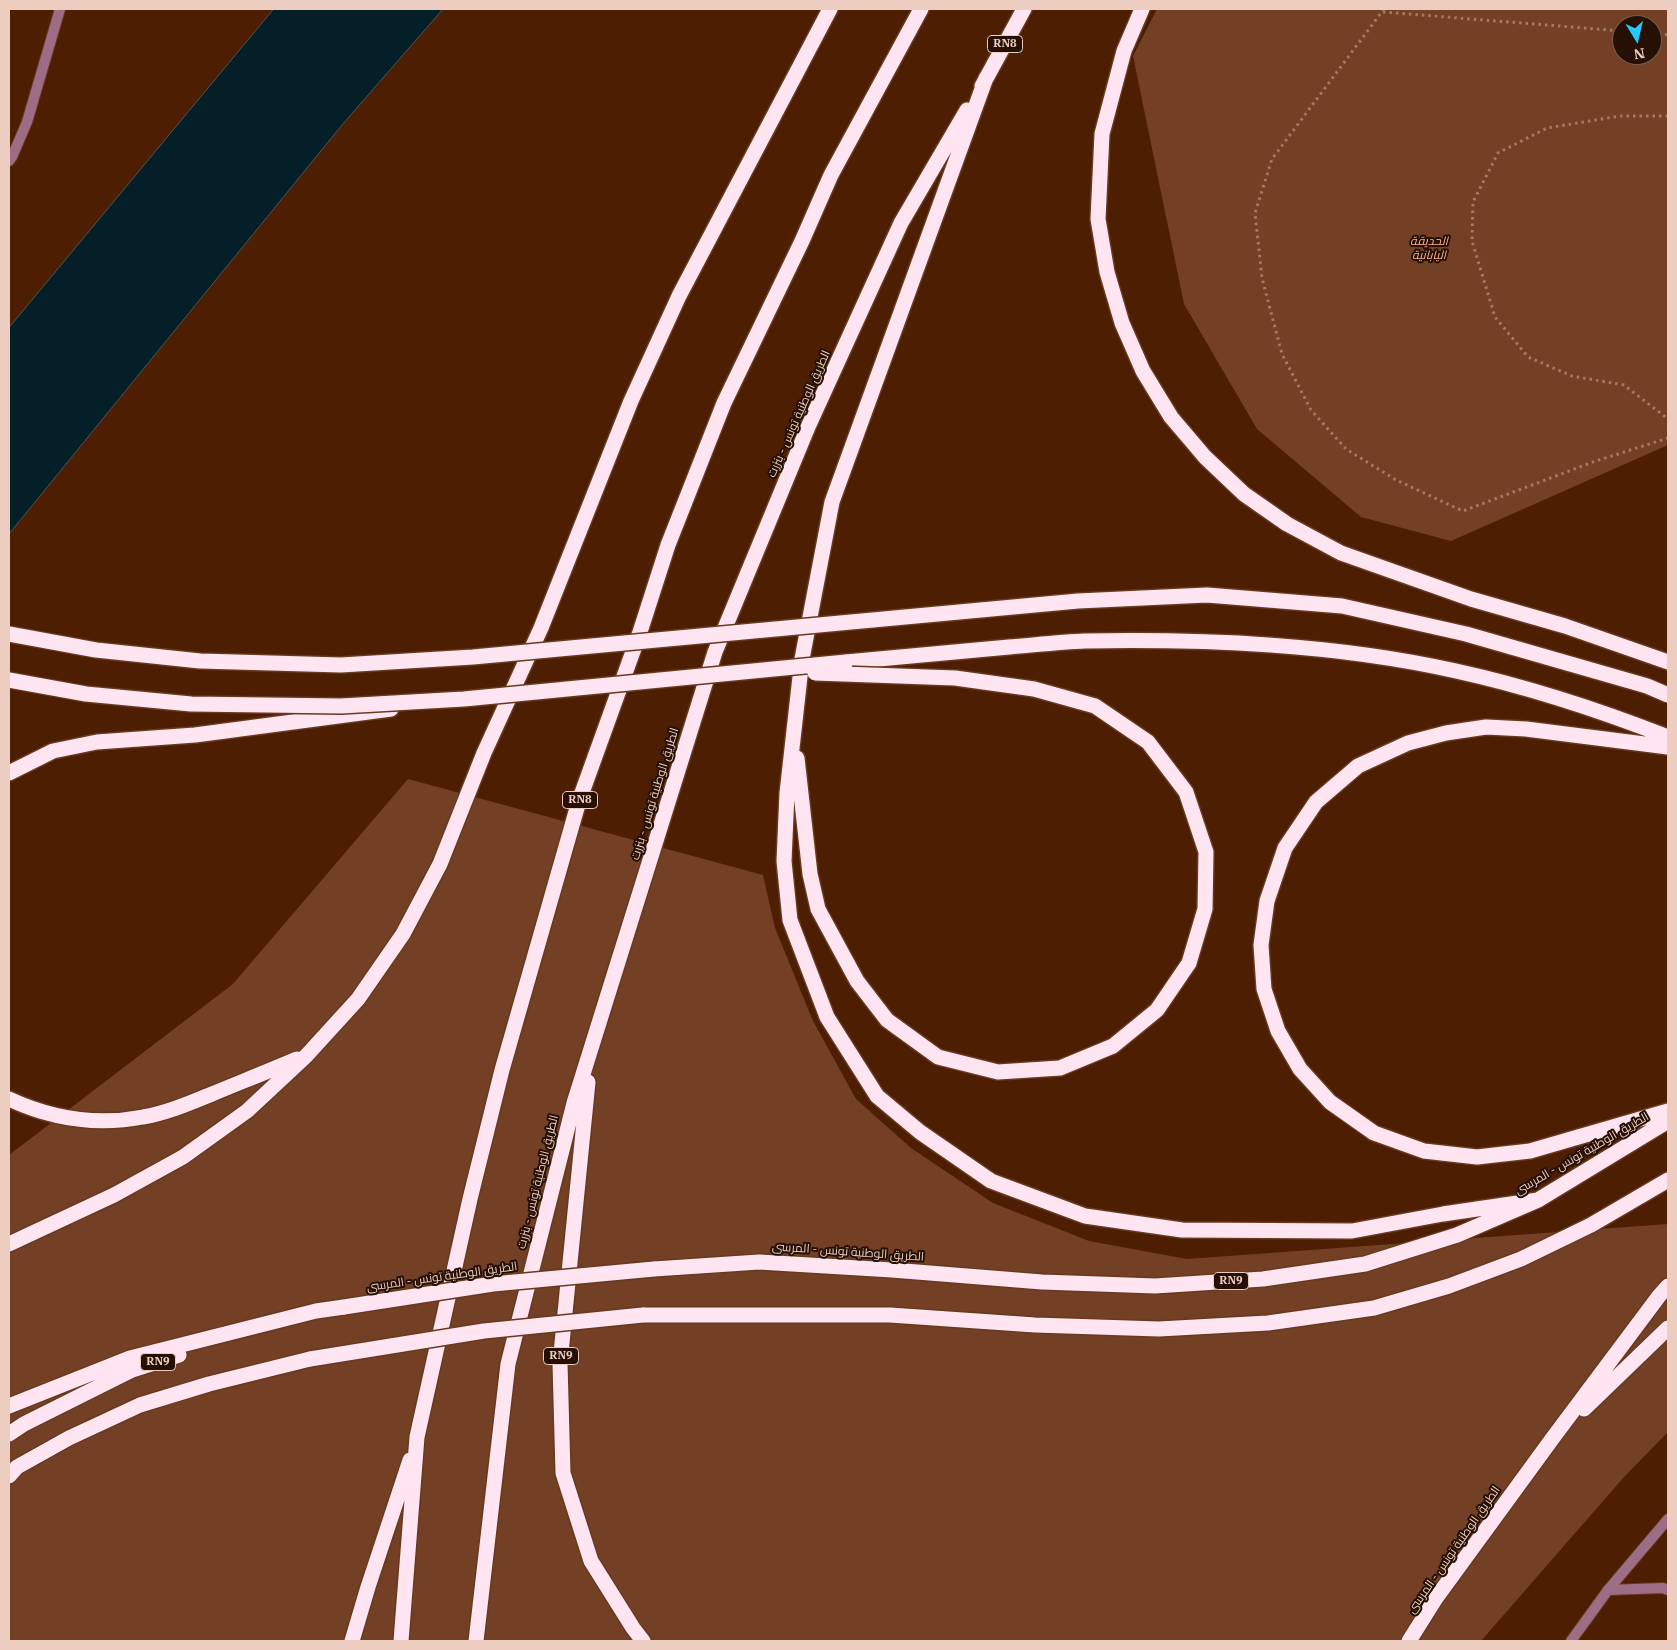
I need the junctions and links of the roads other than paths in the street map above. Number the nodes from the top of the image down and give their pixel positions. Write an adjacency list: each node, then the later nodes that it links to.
1 (60, 9): 7 (street)
2 (830, 9): 19 (highway)
3 (922, 9): 31 (highway, RN8)
4 (1024, 9): 6 (highway, الطريق الوطنية تونس - بنزرت / RN8)
5 (1142, 9): 9 (highway)
6 (986, 78): 14 (highway); 18 (highway, الطريق الوطنية تونس - بنزرت / RN8)
7 (9, 161)
8 (9, 634): 12 (highway, bridge)
9 (1668, 662)
10 (756, 671): 13 (highway, bridge); 14 (highway, bridge); 15 (highway, bridge)
11 (9, 680): 13 (highway, bridge)
12 (1668, 695)
13 (464, 700): 17 (highway, bridge)
14 (794, 727): 24 (highway)
15 (1668, 737)
16 (1668, 747): 21 (highway)
17 (9, 773)
18 (591, 1052): 39 (highway, الطريق الوطنية تونس - بنزرت / RN8); 40 (highway, RN9)
19 (306, 1056): 20 (highway); 25 (highway)
20 (9, 1099)
21 (1668, 1111)
22 (1668, 1121): 24 (highway, الطريق الوطنية تونس - المرسى / RN9)
23 (1668, 1180): 33 (highway, bridge)
24 (1538, 1200): 27 (highway, الطريق الوطنية تونس - المرسى / RN9, bridge)
25 (9, 1244)
26 (1668, 1286): 32 (highway, الطريق الوطنية تونس - المرسى)
27 (316, 1311): 29 (highway, الطريق الوطنية تونس - المرسى / RN9); 30 (highway, RN9)
28 (1668, 1328): 32 (highway)
29 (9, 1406)
30 (9, 1434)
31 (417, 1437): 37 (highway); 38 (highway, RN8)
32 (1552, 1439): 41 (highway, الطريق الوطنية تونس - المرسى)
33 (9, 1476)
34 (1668, 1519): 35 (street)
35 (1608, 1590): 36 (street); 42 (street)
36 (1668, 1590)
37 (352, 1641)
38 (400, 1641)
39 (476, 1641)
40 (643, 1641)
41 (1409, 1641)
42 (1571, 1641)

